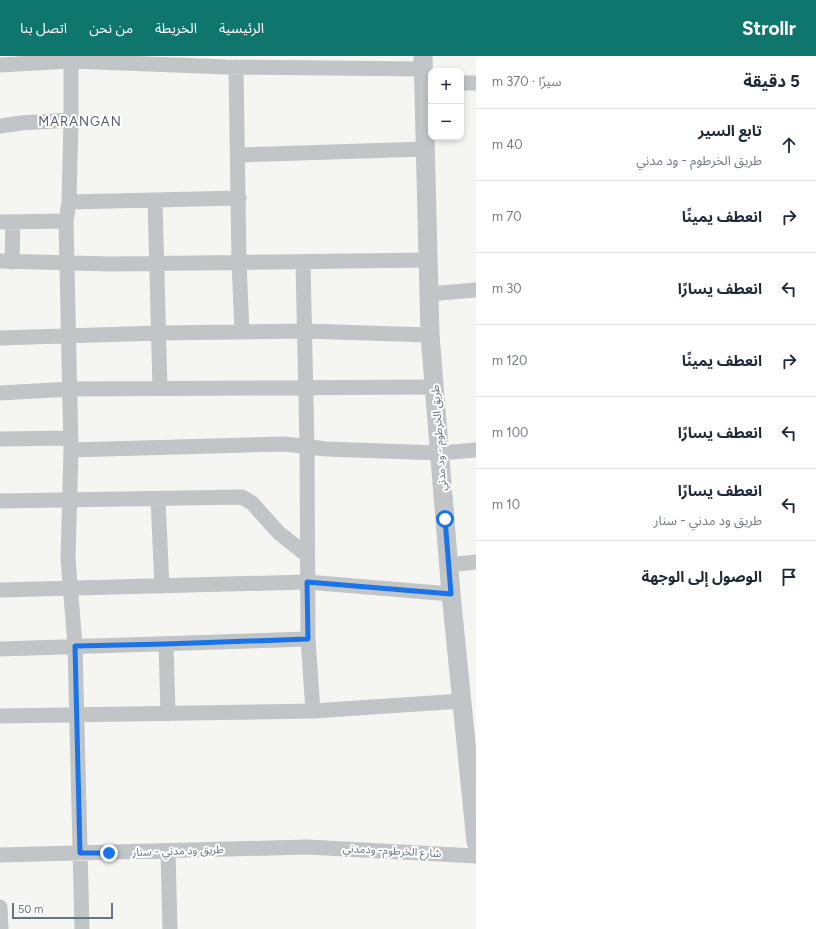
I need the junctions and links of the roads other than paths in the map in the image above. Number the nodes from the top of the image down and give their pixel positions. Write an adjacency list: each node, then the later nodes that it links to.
1 (50, 59): 2 (street); 4 (street)
2 (71, 62): 3 (street); 8 (street)
3 (230, 64): 5 (street); 11 (street)
4 (0, 66)
5 (425, 73): 10 (street, طريق الخرطوم - ود مدني)
6 (464, 83): 7 (street)
7 (476, 83)
8 (71, 120): 9 (street); 14 (street)
9 (0, 123)
10 (425, 149): 11 (street); 17 (street, طريق الخرطوم - ود مدني)
11 (238, 155): 12 (street)
12 (239, 198): 13 (street); 20 (street)
13 (155, 200): 14 (street); 19 (street)
14 (69, 202): 15 (street)
15 (66, 221): 16 (street); 22 (street)
16 (6, 222): 18 (street)
17 (427, 260): 21 (street); 24 (street, طريق الخرطوم - ود مدني)
18 (6, 261): 22 (street)
19 (156, 262): 20 (street); 22 (street); 27 (street)
20 (239, 262): 21 (street); 26 (street)
21 (303, 262): 25 (street)
22 (68, 263): 29 (street)
23 (476, 290): 24 (street)
24 (428, 294): 28 (street, طريق الخرطوم - ود مدني)
25 (304, 331): 26 (street); 28 (street); 33 (street)
26 (242, 332): 27 (street)
27 (159, 333): 29 (street); 32 (street)
28 (430, 335): 31 (street, طريق الخرطوم - ود مدني)
29 (70, 336): 30 (street); 34 (street)
30 (0, 338)
31 (435, 387): 33 (street); 40 (street, طريق الخرطوم - ود مدني)
32 (160, 388): 33 (street); 34 (street)
33 (306, 388): 38 (street)
34 (70, 389): 35 (street); 37 (street)
35 (0, 392)
36 (0, 439): 37 (street)
37 (71, 444): 38 (street); 43 (street)
38 (307, 446): 40 (street); 44 (street)
39 (476, 450): 40 (street)
40 (440, 453): 46 (street, طريق الخرطوم - ود مدني)
41 (158, 499): 43 (street); 44 (street); 48 (street)
42 (0, 501): 43 (street)
43 (70, 501): 49 (street)
44 (307, 555): 47 (street)
45 (476, 562): 46 (street)
46 (449, 565): 51 (street, طريق الخرطوم - ود مدني)
47 (307, 582): 48 (street); 51 (street); 52 (street)
48 (162, 586): 49 (street)
49 (71, 588): 50 (street); 54 (street)
50 (0, 590)
51 (451, 594): 56 (street, طريق الخرطوم - ود مدني)
52 (308, 639): 53 (street); 57 (street)
53 (166, 644): 54 (street); 58 (street)
54 (75, 646): 55 (street); 59 (street)
55 (0, 649)
56 (462, 701): 57 (street); 61 (street, طريق الخرطوم - ود مدني)
57 (313, 711): 58 (street)
58 (168, 714): 59 (street)
59 (76, 715): 60 (street); 64 (street)
60 (0, 716)
61 (476, 842)
62 (307, 847): 63 (street, طريق ود مدني - سنار); 66 (street, شارع الخرطوم- ودمدني)
63 (168, 851): 64 (street, طريق ود مدني - سنار); 70 (street)
64 (80, 853): 65 (street, طريق ود مدني - سنار); 69 (street)
65 (0, 855)
66 (476, 856)
67 (0, 906): 68 (street)
68 (1, 929)
69 (82, 929)
70 (170, 929)

